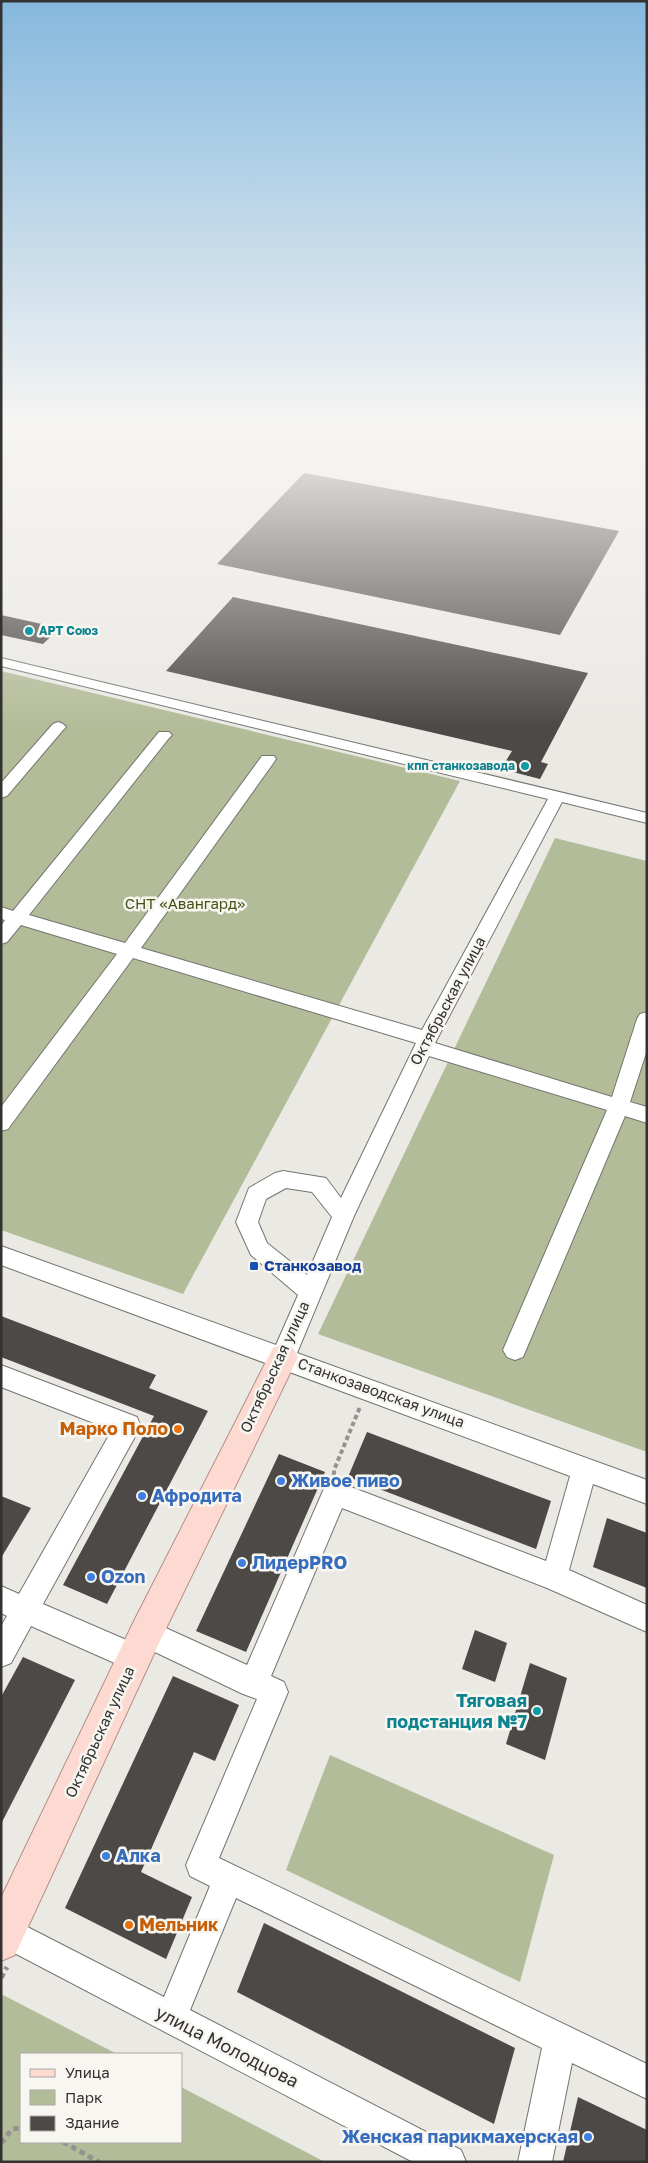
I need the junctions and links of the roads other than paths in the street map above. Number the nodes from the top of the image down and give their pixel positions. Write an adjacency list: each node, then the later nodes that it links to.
1 (1, 662): 6 (street)
2 (58, 727): 5 (street)
3 (164, 735): 8 (street)
4 (268, 759): 10 (street)
5 (1, 793)
6 (557, 797): 7 (street); 12 (street, Октябрьская улица)
7 (647, 818)
8 (9, 916): 9 (street); 10 (street)
9 (1, 938)
10 (129, 951): 12 (street); 15 (street)
11 (647, 1019): 13 (street)
12 (425, 1043): 13 (street); 16 (street, Октябрьская улица)
13 (619, 1106): 14 (street); 19 (street)
14 (647, 1115)
15 (1, 1122)
16 (343, 1216): 18 (street, Октябрьская улица); 18 (street)
17 (1, 1255): 20 (street, Станкозаводская улица)
18 (310, 1291): 20 (street, Октябрьская улица)
19 (514, 1350)
20 (283, 1357): 22 (street, Станкозаводская улица); 27 (main road, Октябрьская улица)
21 (1, 1376): 25 (street)
22 (585, 1469): 23 (street, Станкозаводская улица); 24 (street)
23 (647, 1492)
24 (554, 1577): 26 (street); 29 (street)
25 (13, 1604): 27 (street); 28 (street)
26 (647, 1619)
27 (140, 1646): 29 (street); 31 (main road, Октябрьская улица)
28 (1, 1653)
29 (253, 1684): 30 (street)
30 (229, 1878): 32 (street); 33 (street)
31 (3, 1937): 32 (street, улица Молодцова)
32 (171, 2018): 35 (street, улица Молодцова)
33 (560, 2040): 34 (street); 36 (street)
34 (647, 2082)
35 (449, 2162)
36 (535, 2162)

